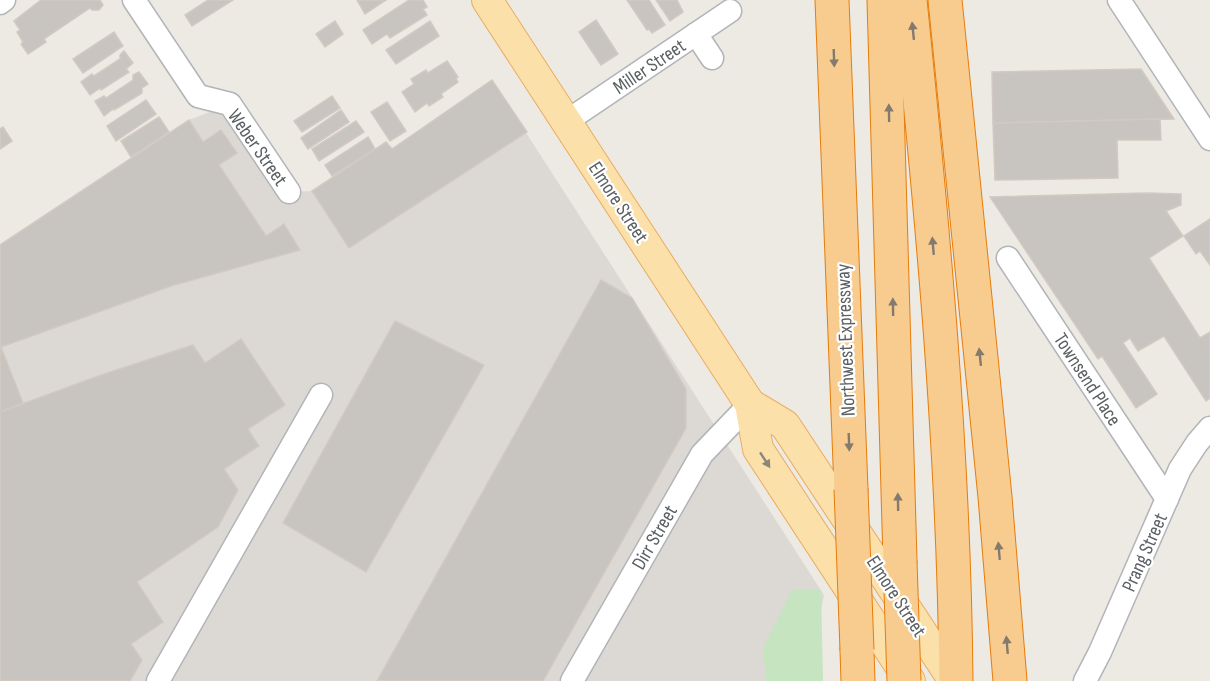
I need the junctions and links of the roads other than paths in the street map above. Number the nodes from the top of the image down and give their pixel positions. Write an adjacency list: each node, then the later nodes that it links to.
1 (4, 0): 9 (street)
2 (134, 0): 16 (street, Weber Street)
3 (487, 0): 13 (main road, Elmore Street)
4 (832, 0): 23 (highway, Northwest Expressway, one-way to 23, bridge)
5 (884, 0): 26 (highway, one-way to 5, bridge)
6 (910, 0): 22 (highway, one-way to 6)
7 (945, 0): 14 (highway)
8 (1119, 0): 15 (street)
9 (0, 3)
10 (730, 11): 11 (street, Miller Street)
11 (696, 34): 12 (street); 13 (street, Miller Street)
12 (712, 58)
13 (567, 121): 19 (main road, Elmore Street)
14 (959, 138): 22 (highway); 29 (highway, one-way to 14)
15 (1210, 139)
16 (290, 192)
17 (1008, 258): 21 (street, Townsend Place)
18 (321, 394): 24 (street)
19 (750, 404): 25 (street, Dirr Street); 27 (main road, Elmore Street, one-way to 27); 28 (main road, Elmore Street)
20 (1210, 428): 21 (street, Prang Street)
21 (1167, 499): 30 (street, Prang Street)
22 (951, 514): 28 (highway)
23 (857, 666)
24 (158, 681)
25 (572, 681)
26 (904, 681)
27 (910, 681)
28 (955, 681)
29 (1010, 681)
30 (1085, 681)

